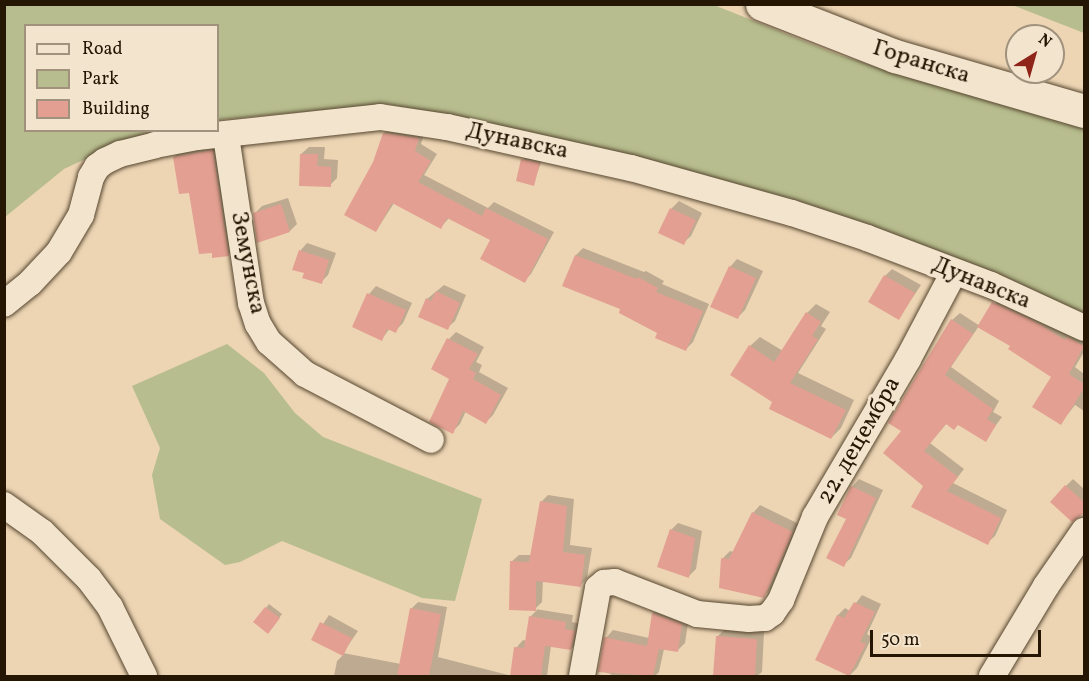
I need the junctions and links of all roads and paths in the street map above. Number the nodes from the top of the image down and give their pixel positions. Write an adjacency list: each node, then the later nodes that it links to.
1 (762, 4): 2 (main road, Горанска)
2 (1084, 111)
3 (226, 136): 4 (street, Дунавска); 5 (street, Дунавска); 7 (street, Земунска)
4 (954, 272): 6 (street, Дунавска); 11 (street, 22. децембра)
5 (4, 304)
6 (1084, 328)
7 (431, 440)
8 (4, 505): 10 (street)
9 (1084, 531): 12 (street)
10 (144, 676)
11 (582, 676)
12 (992, 676)

